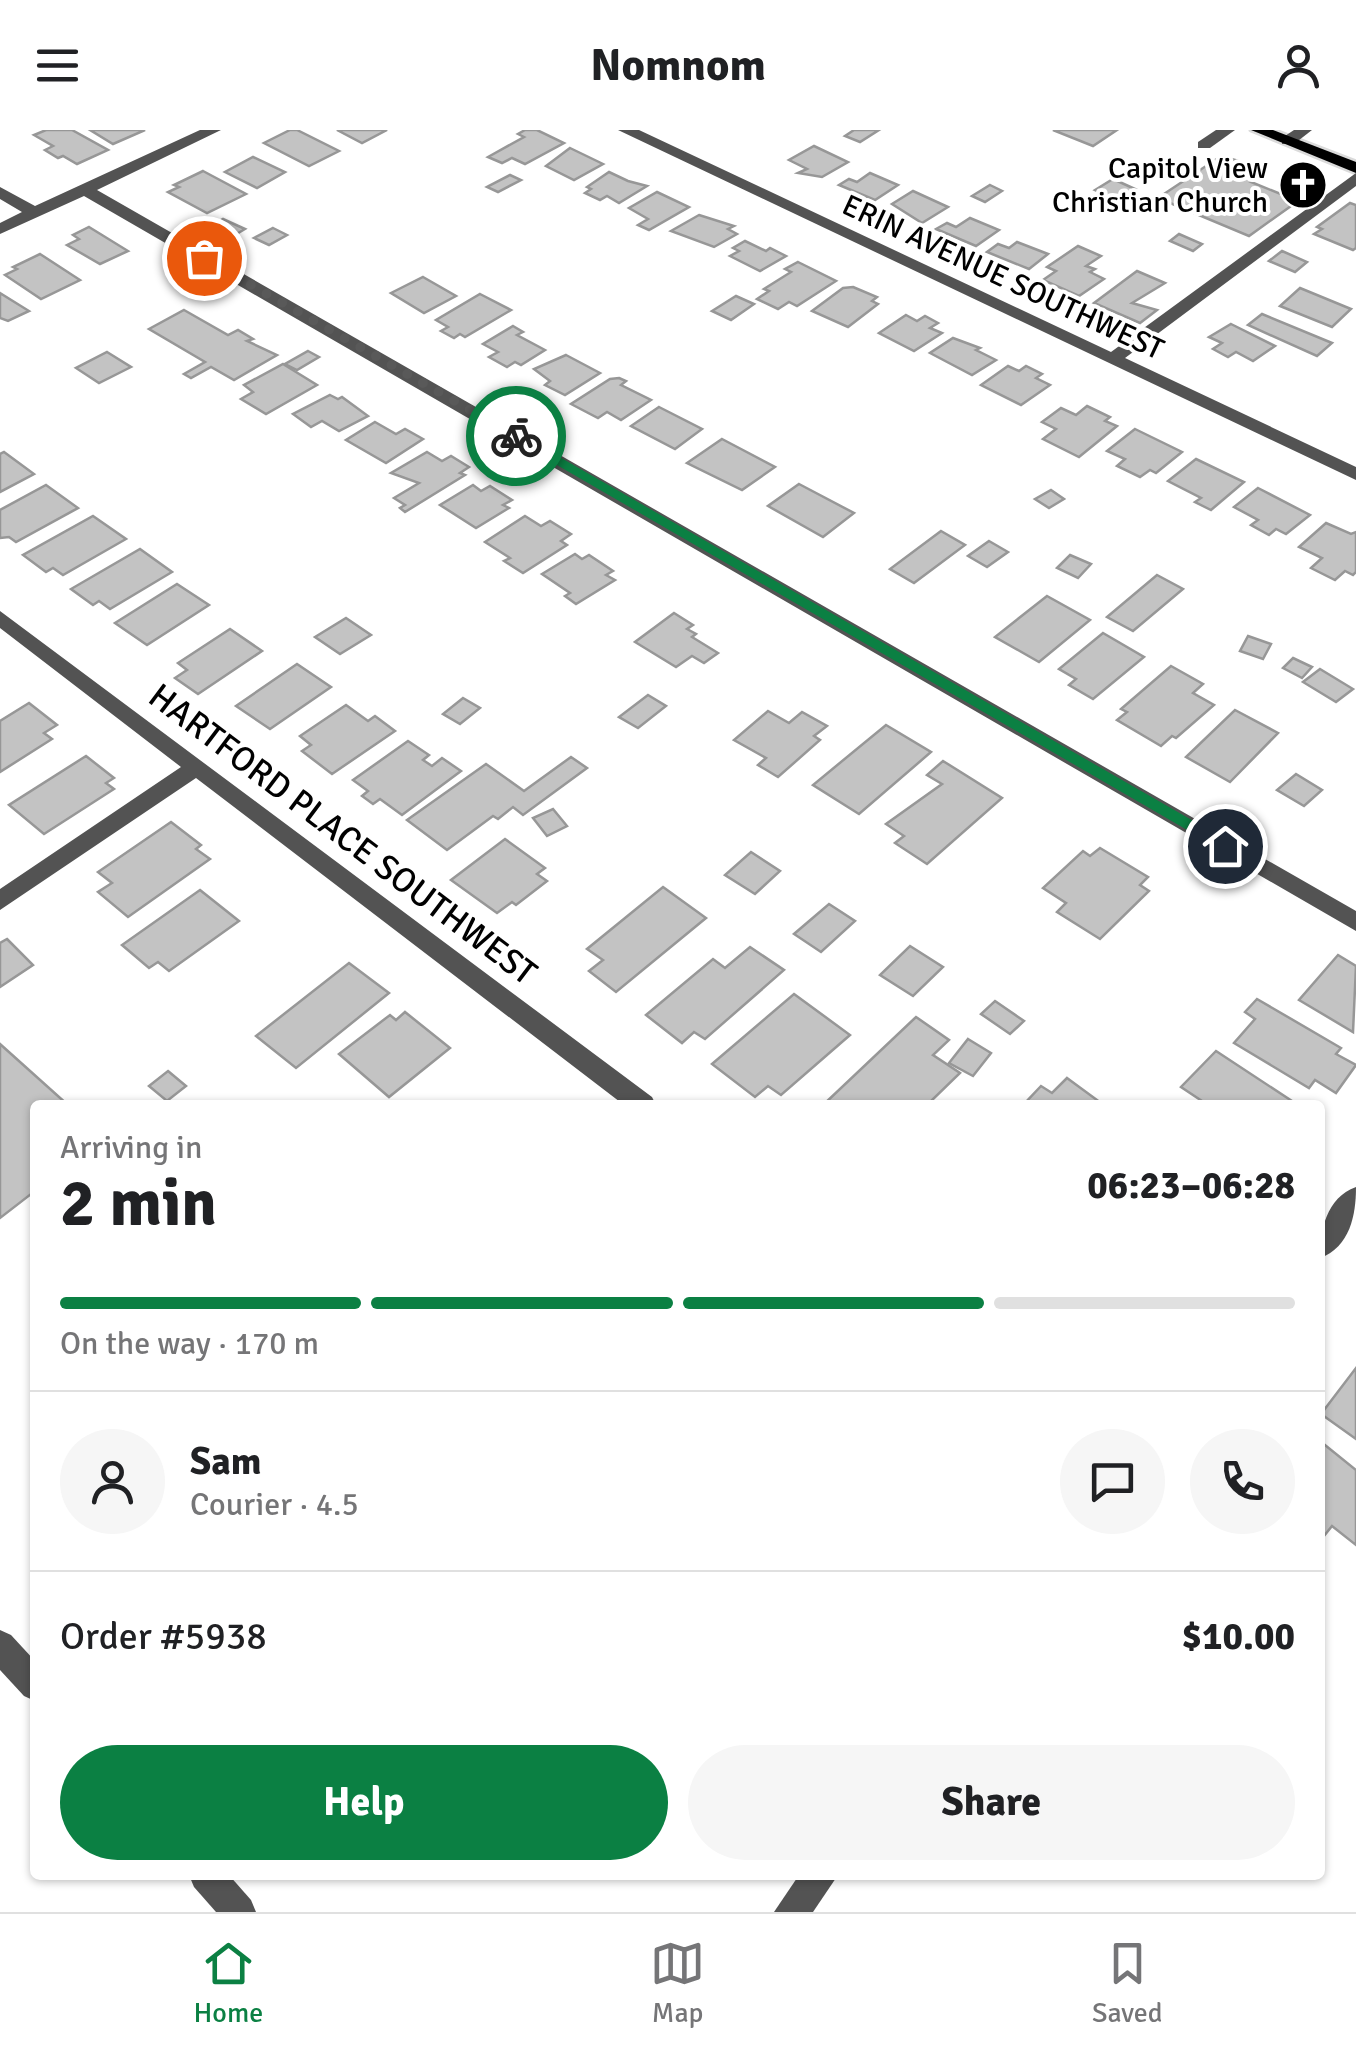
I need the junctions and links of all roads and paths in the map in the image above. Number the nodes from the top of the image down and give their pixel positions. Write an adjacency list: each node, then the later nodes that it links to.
1 (213, 130): 10 (street)
2 (626, 130): 14 (street, ERIN AVENUE SOUTHWEST)
3 (1228, 130): 7 (street)
4 (1258, 130): 6 (main road)
5 (1304, 130): 6 (street)
6 (1288, 142): 8 (main road)
7 (1204, 145)
8 (1356, 168)
9 (1356, 178): 14 (street)
10 (86, 190): 12 (street); 19 (street)
11 (0, 192): 12 (street)
12 (34, 213): 13 (street)
13 (0, 229)
14 (1113, 359): 15 (street, ERIN AVENUE SOUTHWEST)
15 (1356, 474)
16 (0, 618): 17 (street, HARTFORD PLACE SOUTHWEST)
17 (197, 767): 18 (street); 20 (street, HARTFORD PLACE SOUTHWEST)
18 (0, 901)
19 (1356, 922)
20 (636, 1100)
21 (1356, 1199): 22 (street)
22 (1325, 1239)
23 (0, 1646): 24 (street)
24 (30, 1679)
25 (210, 1880): 27 (street)
26 (817, 1880): 28 (street)
27 (239, 1912)
28 (791, 1912)

